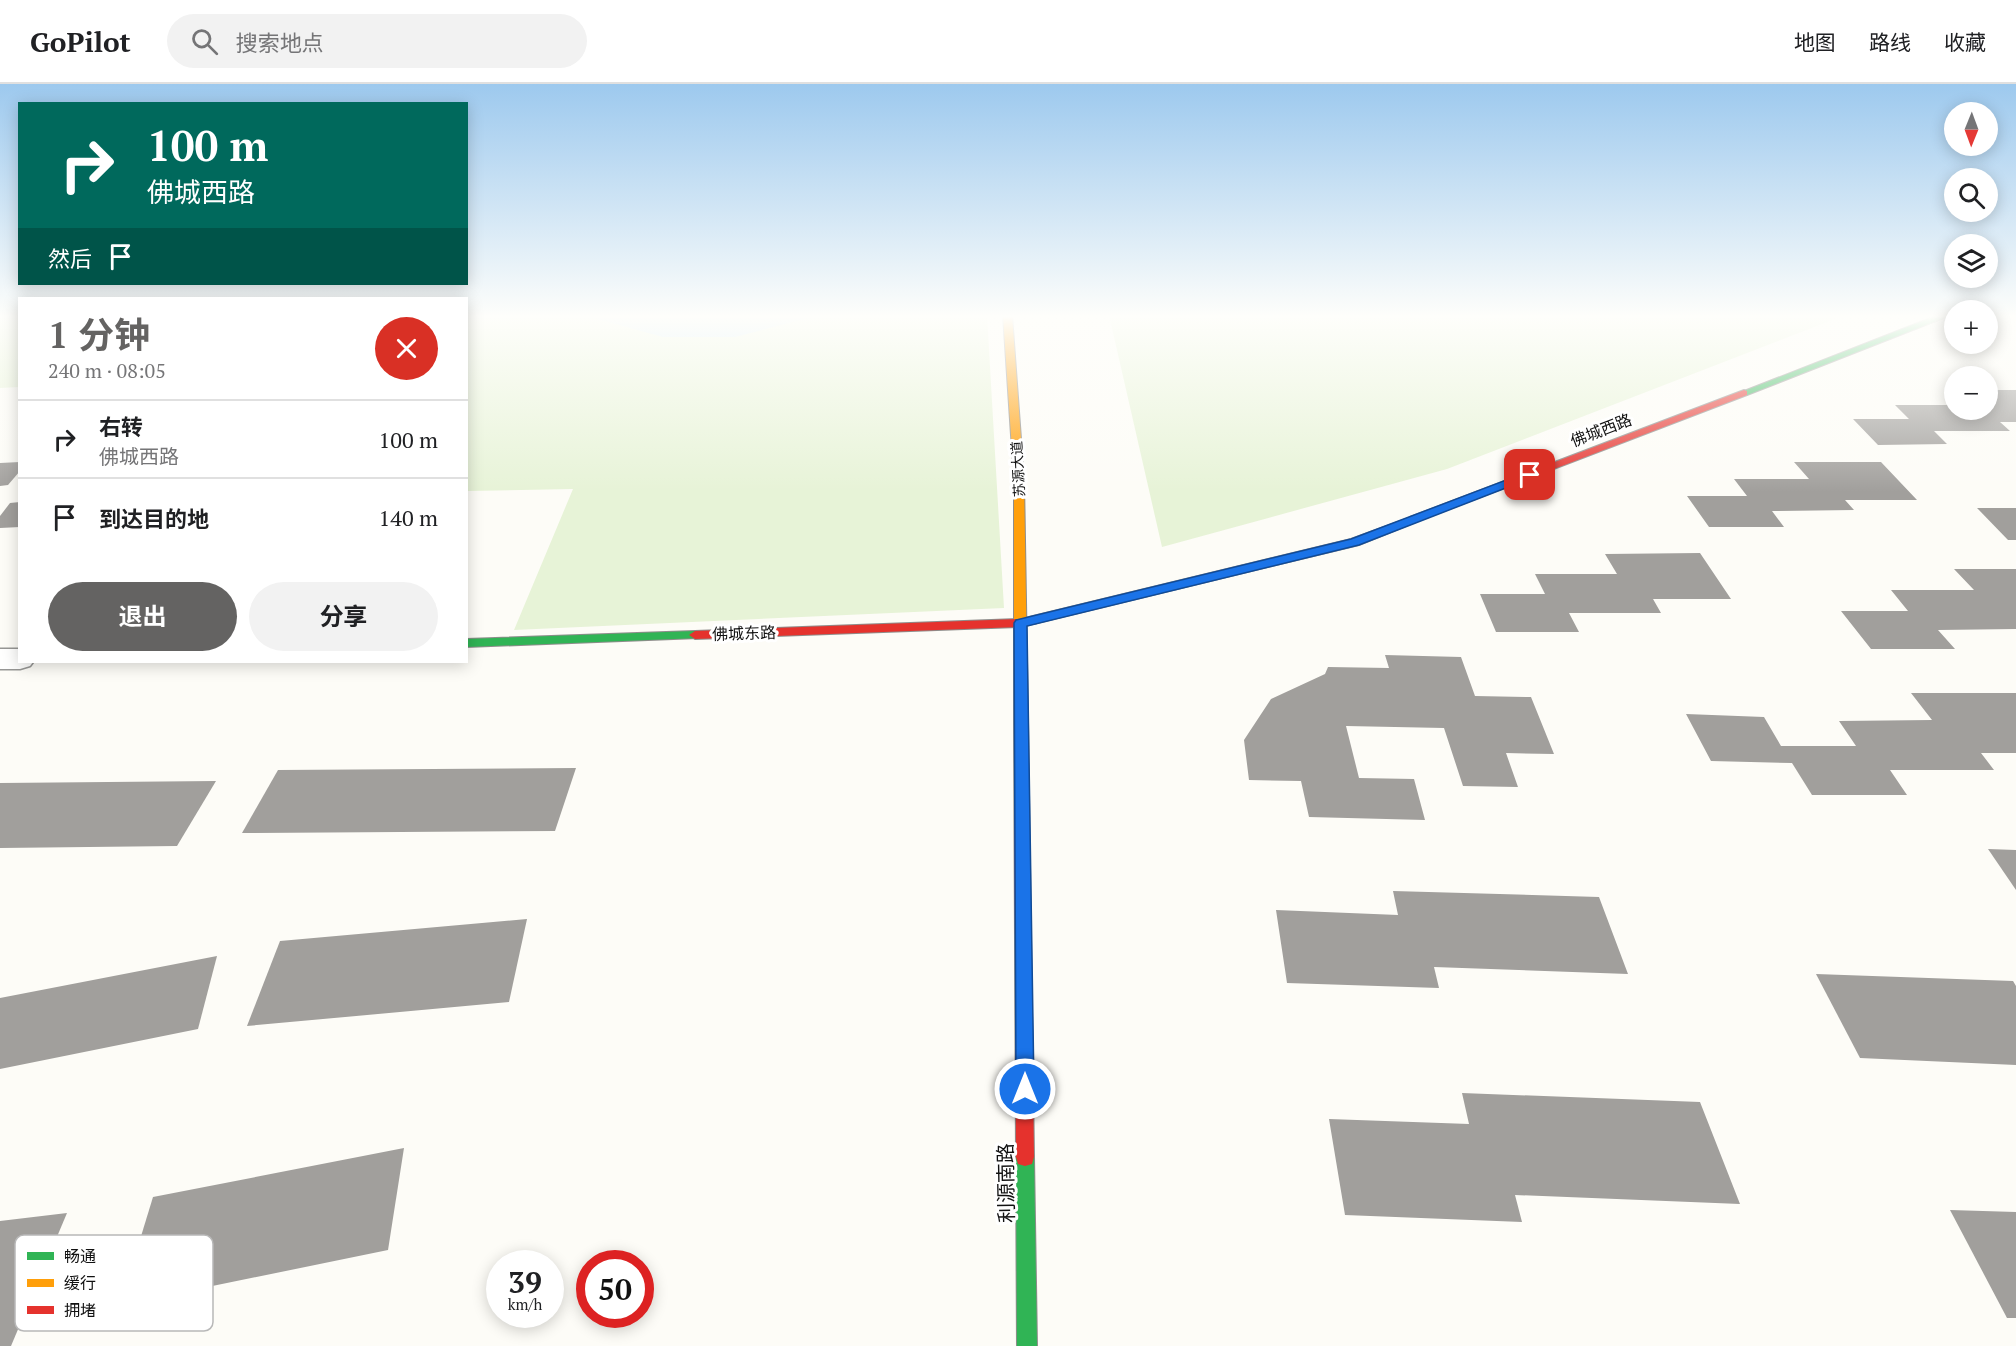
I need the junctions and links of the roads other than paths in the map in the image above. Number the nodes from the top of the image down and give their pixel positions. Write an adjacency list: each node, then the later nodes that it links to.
1 (1011, 374): 3 (main road, 苏源大道)
2 (1793, 374): 3 (main road, 佛城西路)
3 (1020, 623): 4 (main road, 佛城东路); 7 (main road, 利源南路)
4 (468, 643)
5 (0, 659): 6 (street)
6 (18, 659)
7 (1027, 1346)

